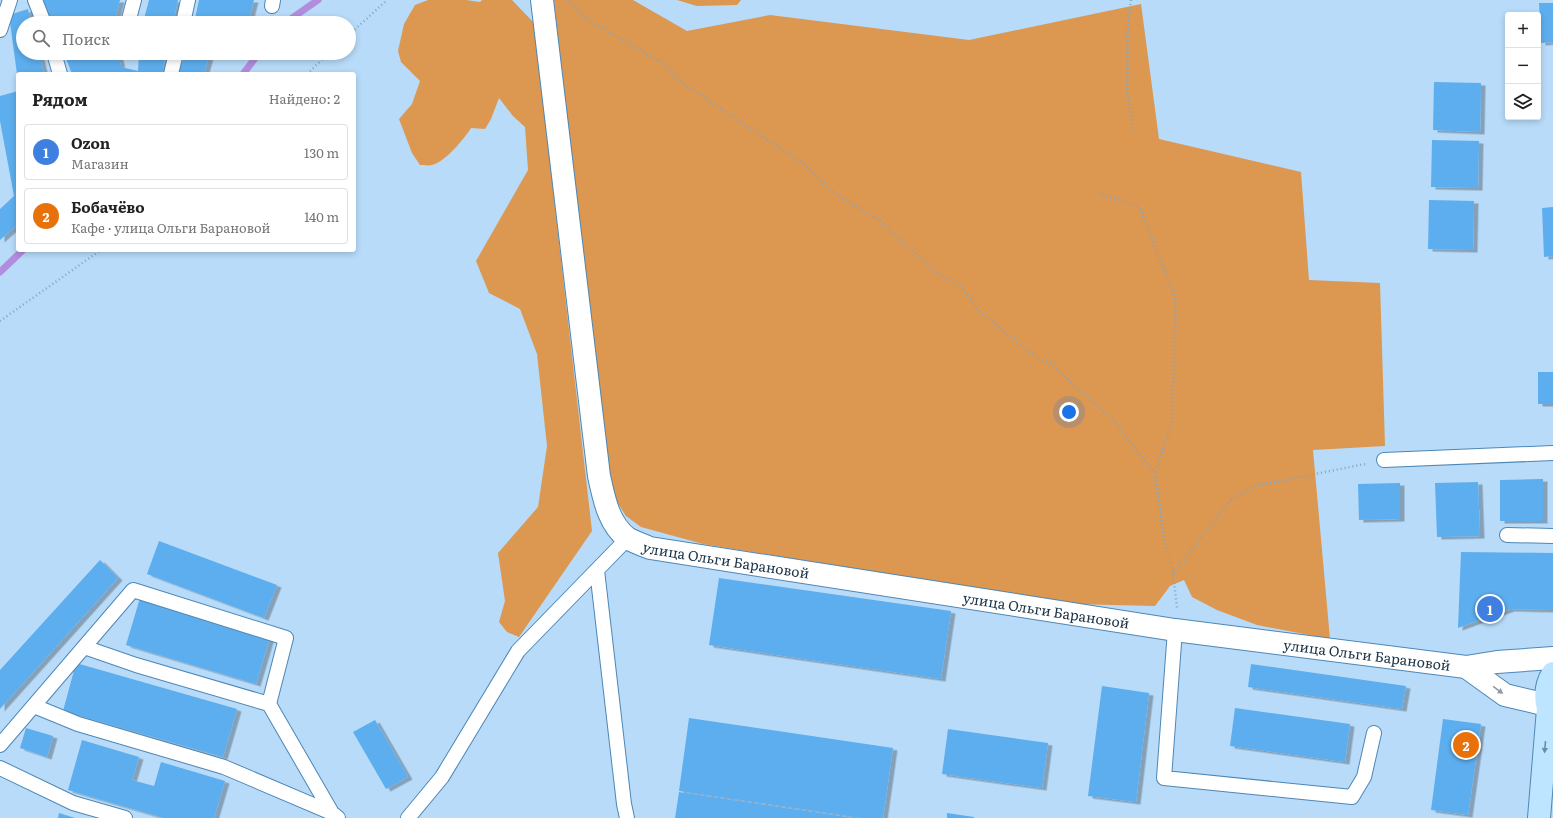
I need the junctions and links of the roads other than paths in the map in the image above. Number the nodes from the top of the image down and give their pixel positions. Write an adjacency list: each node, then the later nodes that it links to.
1 (10, 0): 9 (lane)
2 (35, 0): 6 (lane)
3 (134, 0): 7 (lane)
4 (188, 0): 8 (lane)
5 (542, 0): 18 (street)
6 (41, 16)
7 (130, 16)
8 (185, 16)
9 (0, 30)
10 (56, 60): 12 (lane)
11 (174, 60): 13 (lane)
12 (59, 72)
13 (171, 72)
14 (1553, 453): 15 (lane)
15 (1384, 460)
16 (1507, 535): 17 (lane)
17 (1553, 536)
18 (628, 538): 19 (lane); 20 (street, улица Ольги Барановой)
19 (597, 570): 35 (lane); 36 (lane)
20 (1175, 630): 23 (street, улица Ольги Барановой); 28 (lane)
21 (84, 647): 25 (lane); 25 (lane); 26 (lane)
22 (1553, 658): 23 (street, улица Ольги Барановой)
23 (1466, 667): 27 (street, улица Ольги Барановой, one-way to 27)
24 (1553, 673): 27 (main road)
25 (269, 704): 33 (lane)
26 (34, 706): 29 (lane); 33 (lane)
27 (1549, 711): 32 (main road, one-way to 32)
28 (1374, 733)
29 (0, 745)
30 (0, 768): 34 (lane)
31 (1553, 790): 32 (main road)
32 (1539, 814)
33 (335, 816)
34 (125, 818)
35 (408, 818)
36 (627, 818)

